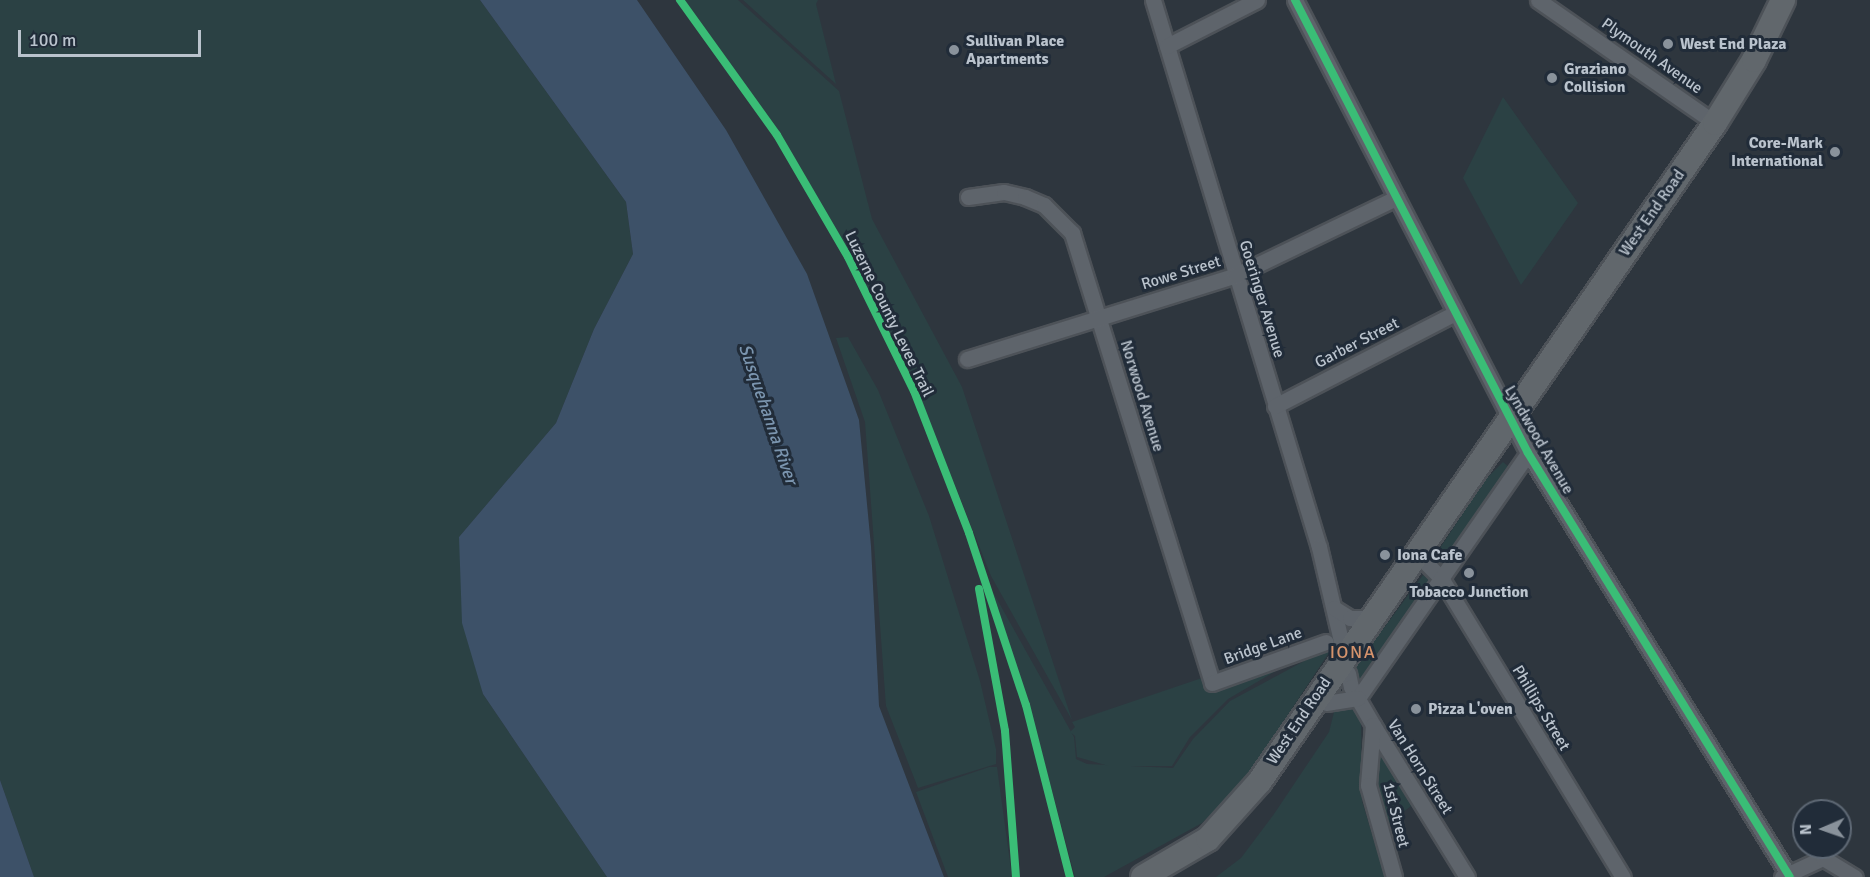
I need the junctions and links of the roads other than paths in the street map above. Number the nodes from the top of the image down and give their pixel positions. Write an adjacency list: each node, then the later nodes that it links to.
1 (1153, 0): 6 (street, Goeringer Avenue)
2 (1257, 0): 6 (street)
3 (1295, 0): 9 (street, Lyndwood Avenue)
4 (1538, 0): 7 (street, Plymouth Avenue)
5 (1783, 0): 7 (main road, West End Road)
6 (1167, 46): 10 (street, Goeringer Avenue)
7 (1715, 123): 15 (main road, West End Road)
8 (968, 197): 12 (street, Norwood Avenue)
9 (1396, 198): 10 (street, Rowe Street); 11 (street, Lyndwood Avenue)
10 (1236, 275): 12 (street, Rowe Street); 14 (street, Goeringer Avenue)
11 (1455, 313): 14 (street, Garber Street); 15 (street, Lyndwood Avenue)
12 (1099, 317): 13 (street, Rowe Street); 21 (street, Norwood Avenue)
13 (967, 358)
14 (1275, 406): 18 (street, Goeringer Avenue)
15 (1509, 418): 16 (street, Lyndwood Avenue); 17 (main road, West End Road); 19 (main road, West End Road)
16 (1528, 453): 17 (street, West End Road); 25 (street, Lyndwood Avenue)
17 (1433, 570): 20 (main road, West End Road); 22 (street, West End Road); 30 (street, Phillips Street)
18 (1334, 608): 19 (street); 20 (street, Goeringer Avenue)
19 (1369, 618): 20 (main road, West End Road)
20 (1339, 656): 21 (street, Bridge Lane); 22 (street, Van Horn Street); 23 (main road, West End Road); 26 (main road, West End Road)
21 (1212, 683)
22 (1358, 698): 23 (street); 24 (street, Van Horn Street)
23 (1326, 703): 27 (main road, West End Road)
24 (1373, 725): 28 (street, 1st Street); 29 (street, Van Horn Street)
25 (1787, 876): 31 (street)
26 (1143, 877)
27 (1180, 877)
28 (1394, 877)
29 (1467, 877)
30 (1623, 877)
31 (1856, 877)

